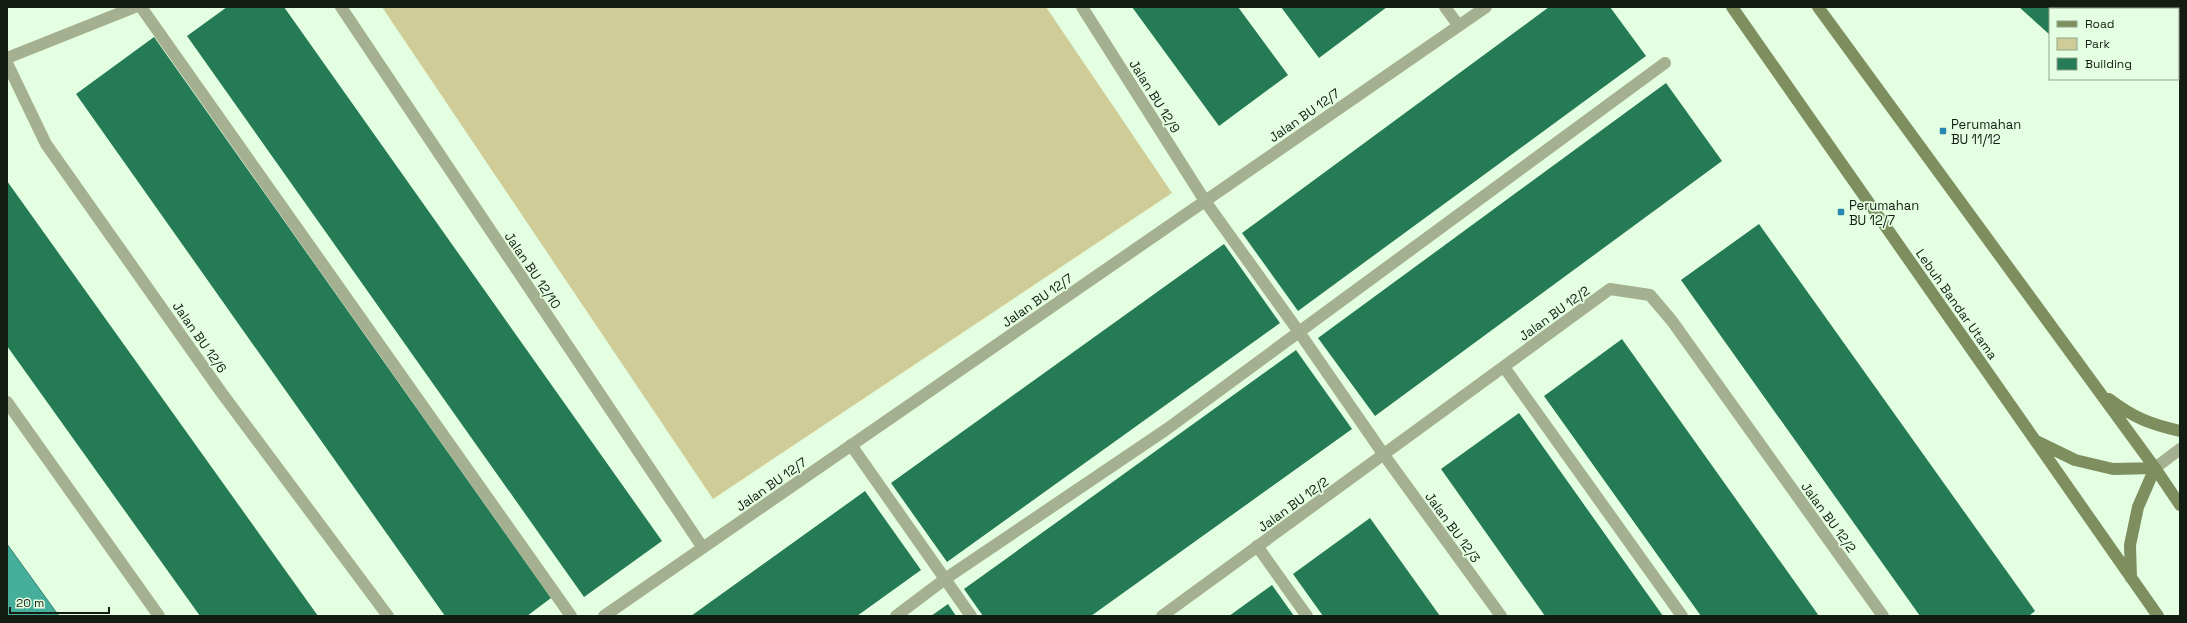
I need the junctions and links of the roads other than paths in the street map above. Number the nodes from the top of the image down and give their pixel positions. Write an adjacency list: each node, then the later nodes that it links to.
1 (135, 7): 10 (street)
2 (141, 7): 31 (street)
3 (341, 7): 26 (street, Jalan BU 12/10)
4 (1082, 7): 13 (street, Jalan BU 12/9)
5 (1445, 7): 9 (street)
6 (1486, 7): 9 (street, Jalan BU 12/7)
7 (1732, 7): 19 (main road, Lebuh Bandar Utama)
8 (1818, 7): 16 (main road)
9 (1458, 25): 13 (street, Jalan BU 12/7)
10 (7, 58)
11 (7, 63): 30 (street, Jalan BU 12/6)
12 (1665, 63): 14 (street)
13 (1205, 201): 14 (street, Jalan BU 12/9); 20 (street, Jalan BU 12/7)
14 (1299, 332): 22 (street, Jalan BU 12/3); 28 (street)
15 (1504, 367): 22 (street, Jalan BU 12/2); 38 (street); 39 (street, Jalan BU 12/2)
16 (2099, 392): 18 (main road); 23 (main road)
17 (7, 402): 29 (street)
18 (2180, 431)
19 (2034, 440): 23 (main road); 27 (main road, Lebuh Bandar Utama)
20 (850, 446): 26 (street, Jalan BU 12/7); 28 (street)
21 (2180, 450): 23 (street)
22 (1384, 455): 25 (street, Jalan BU 12/2); 37 (street, Jalan BU 12/3)
23 (2155, 468): 24 (main road); 27 (main road)
24 (2180, 505)
25 (1258, 546): 35 (street, Jalan BU 12/2); 36 (street)
26 (703, 548): 32 (street, Jalan BU 12/7)
27 (2131, 578): 40 (main road, Lebuh Bandar Utama)
28 (945, 579): 33 (street); 34 (street)
29 (160, 616)
30 (388, 616)
31 (571, 616)
32 (604, 616)
33 (896, 616)
34 (971, 616)
35 (1162, 616)
36 (1308, 616)
37 (1501, 616)
38 (1682, 616)
39 (1883, 616)
40 (2158, 616)

